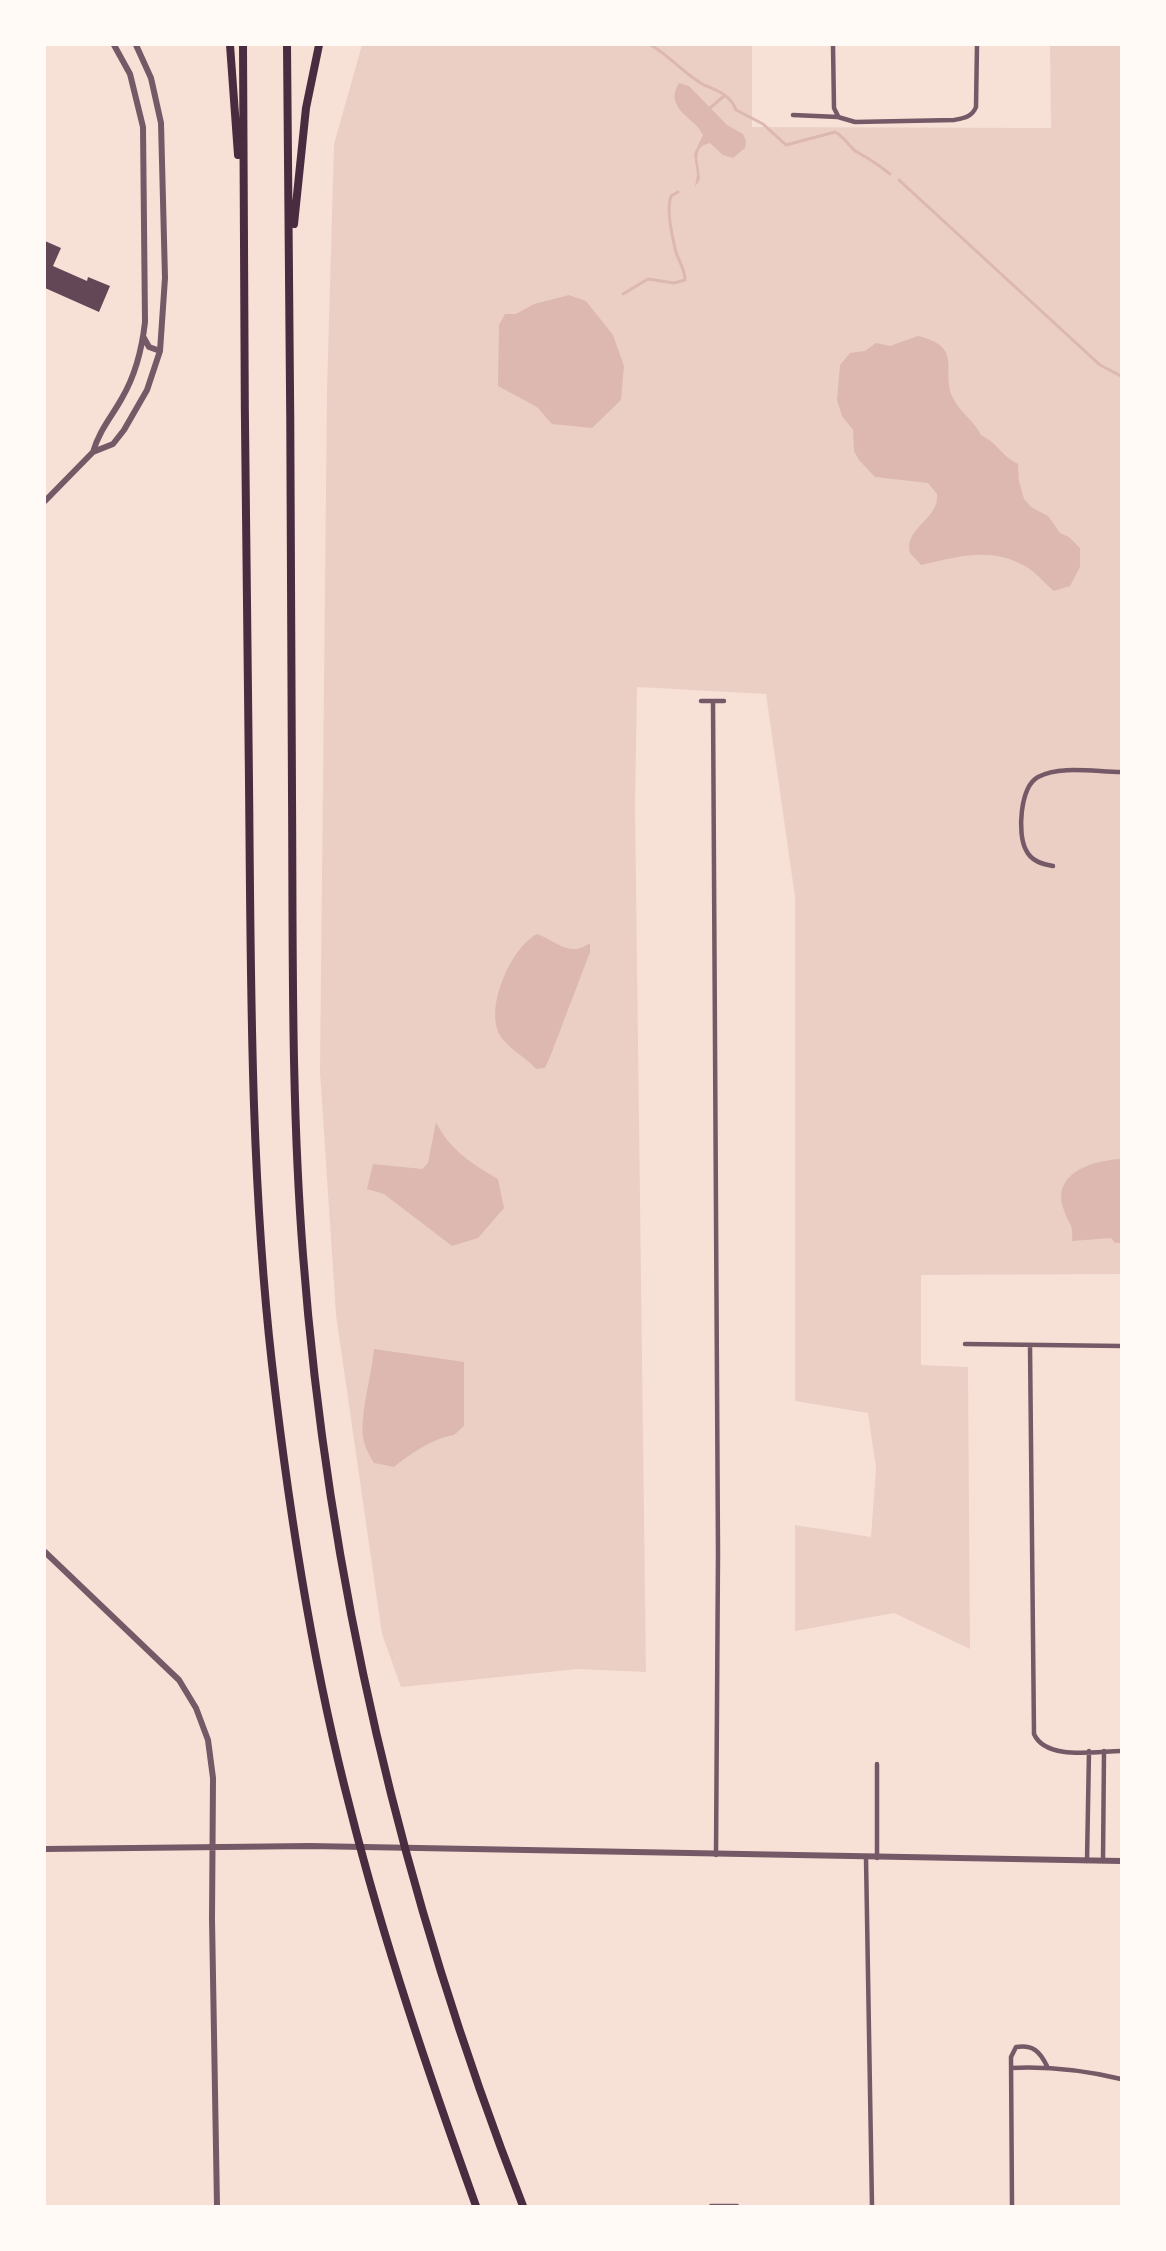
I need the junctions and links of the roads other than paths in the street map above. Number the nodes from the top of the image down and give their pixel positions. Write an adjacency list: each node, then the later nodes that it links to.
1 (114, 45): 13 (street)
2 (136, 45): 14 (street)
3 (230, 45): 11 (highway)
4 (243, 45): 11 (highway)
5 (286, 45): 12 (highway)
6 (319, 45): 12 (highway)
7 (833, 45): 10 (street)
8 (977, 45): 10 (street)
9 (793, 115): 10 (street)
10 (838, 117)
11 (243, 222): 42 (highway)
12 (290, 263): 43 (highway)
13 (144, 335): 14 (street); 15 (street)
14 (160, 351): 15 (street)
15 (93, 452): 16 (street)
16 (45, 501)
17 (701, 701): 18 (street)
18 (713, 701): 19 (street); 32 (street)
19 (724, 701)
20 (1121, 772): 21 (street)
21 (1053, 866)
22 (965, 1344): 23 (street)
23 (1030, 1346): 24 (street); 26 (street)
24 (1121, 1346)
25 (45, 1552): 30 (street)
26 (1089, 1751): 27 (street); 35 (street)
27 (1104, 1751): 28 (street); 36 (street)
28 (1121, 1751)
29 (877, 1764): 34 (street)
30 (214, 1846): 31 (street); 32 (street); 41 (street)
31 (45, 1849)
32 (716, 1855): 33 (street)
33 (866, 1858): 34 (street); 46 (street)
34 (877, 1858): 35 (street)
35 (1087, 1861): 36 (street)
36 (1103, 1861): 37 (street)
37 (1121, 1861)
38 (1047, 2066): 39 (street); 39 (street); 40 (street)
39 (1011, 2068): 47 (street)
40 (1121, 2079)
41 (217, 2206)
42 (476, 2206)
43 (523, 2206)
44 (711, 2206): 45 (street)
45 (737, 2206)
46 (872, 2206)
47 (1012, 2206)

